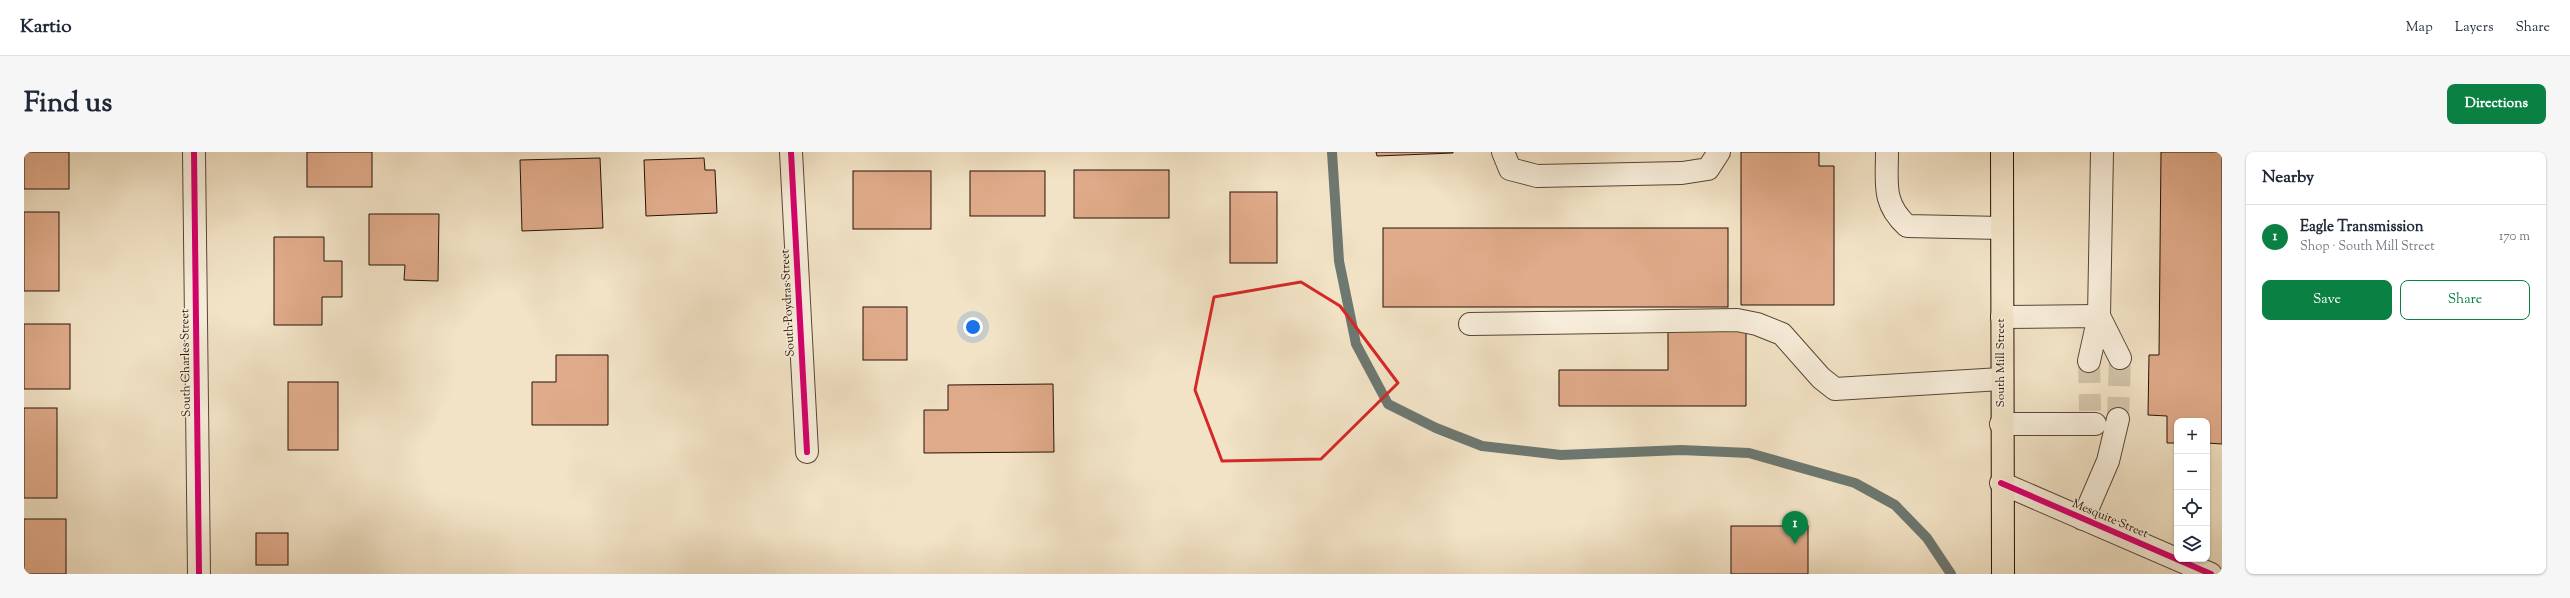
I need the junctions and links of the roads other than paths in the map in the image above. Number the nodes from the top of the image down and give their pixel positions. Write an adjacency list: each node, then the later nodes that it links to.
1 (194, 152): 21 (street, South Charles Street)
2 (791, 152): 17 (street, South Poydras Street)
3 (1503, 152): 4 (street)
4 (1719, 152)
5 (1887, 152): 8 (street)
6 (2002, 152): 8 (main road, South Mill Street)
7 (2102, 152): 9 (street)
8 (2002, 228): 10 (main road, South Mill Street)
9 (2099, 316): 10 (street); 12 (street); 13 (street)
10 (2002, 317): 14 (main road, South Mill Street)
11 (1470, 324): 14 (street)
12 (2120, 358)
13 (2089, 360)
14 (2001, 380): 16 (main road, South Mill Street)
15 (2118, 419): 18 (street)
16 (2001, 424): 18 (street); 19 (main road, South Mill Street)
17 (807, 452)
18 (2108, 461): 20 (street)
19 (2001, 483): 20 (street, Mesquite Street); 22 (main road, South Mill Street)
20 (2083, 519): 23 (street, Mesquite Street)
21 (199, 574)
22 (2002, 574)
23 (2211, 574)

